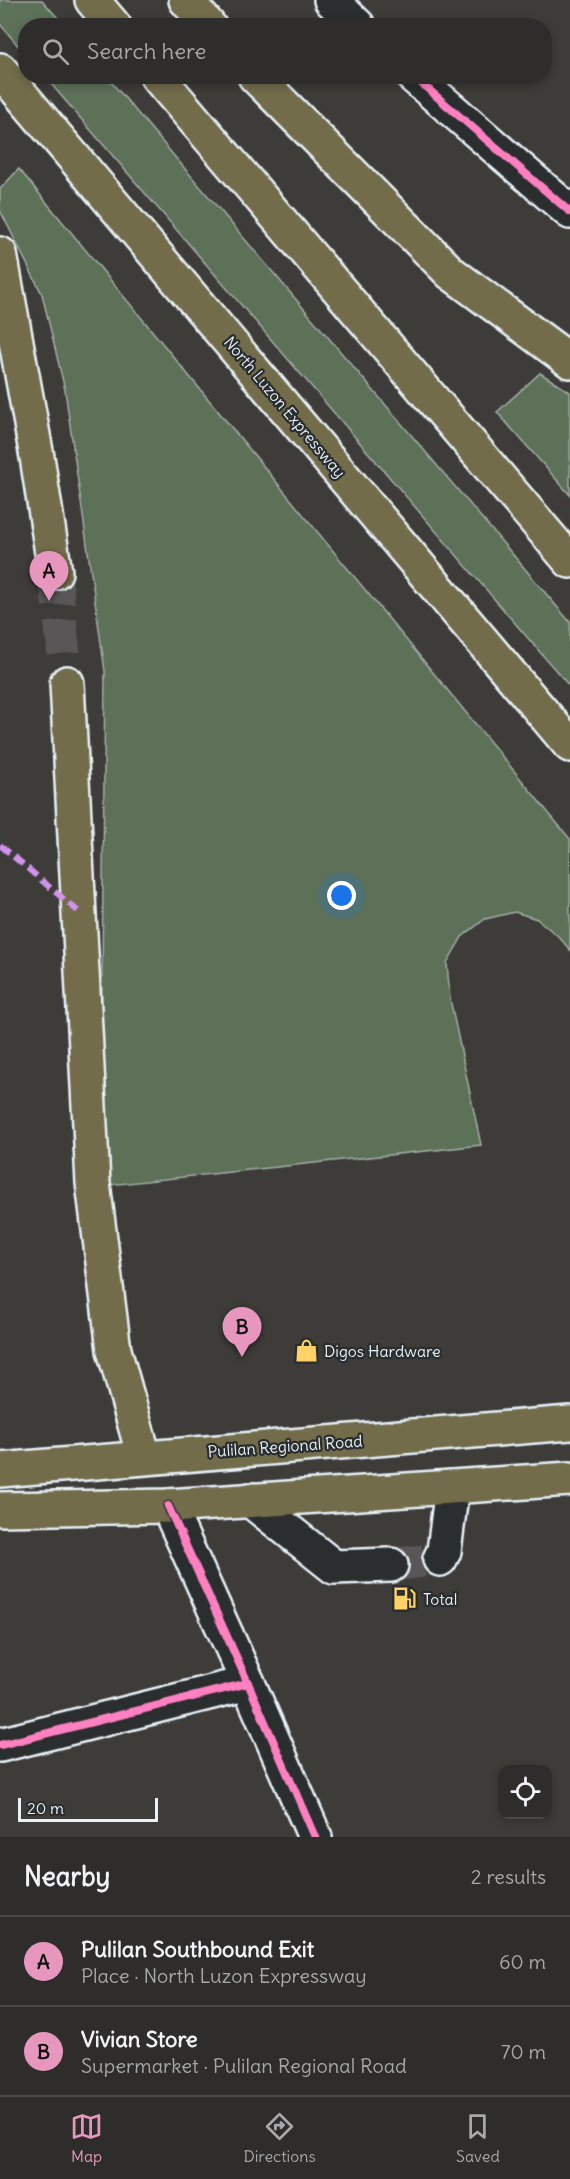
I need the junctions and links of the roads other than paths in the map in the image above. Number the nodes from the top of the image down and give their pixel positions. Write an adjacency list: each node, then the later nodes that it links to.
1 (92, 0): 4 (main road)
2 (186, 0): 5 (main road)
3 (331, 0): 6 (street)
4 (107, 18)
5 (202, 18)
6 (350, 18)
7 (0, 70): 17 (main road, North Luzon Expressway)
8 (164, 84): 14 (main road)
9 (263, 84): 13 (main road)
10 (422, 84): 11 (street)
11 (570, 212)
12 (0, 254): 15 (main road)
13 (570, 361)
14 (570, 561)
15 (55, 572)
16 (67, 683): 19 (main road)
17 (570, 745)
18 (570, 1423): 19 (main road, Pulilan Regional Road)
19 (144, 1457): 20 (main road, Pulilan Regional Road); 24 (main road)
20 (0, 1470)
21 (570, 1479): 22 (main road)
22 (452, 1487): 23 (main road); 26 (street)
23 (250, 1500): 24 (main road); 27 (street)
24 (168, 1506): 25 (main road); 28 (street)
25 (0, 1509)
26 (440, 1559)
27 (391, 1565)
28 (248, 1683): 29 (street); 30 (street)
29 (0, 1745)
30 (315, 1837)

